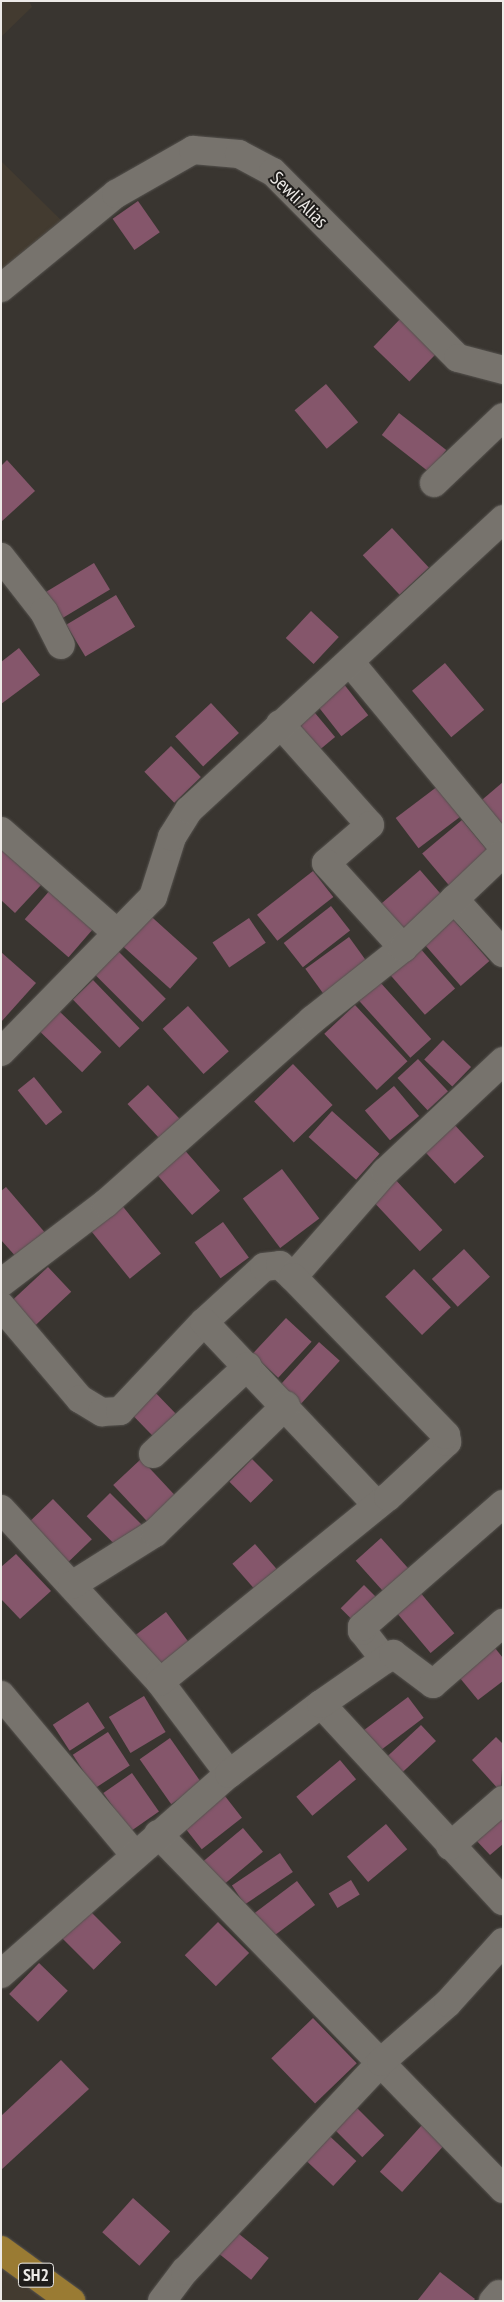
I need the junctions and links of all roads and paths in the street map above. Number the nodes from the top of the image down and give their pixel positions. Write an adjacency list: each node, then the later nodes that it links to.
1 (1, 288): 2 (street, Sewli Alias)
2 (503, 370)
3 (503, 416): 4 (street)
4 (434, 483)
5 (503, 519): 8 (street)
6 (1, 557): 7 (street)
7 (62, 645)
8 (350, 662): 9 (street); 11 (street)
9 (280, 724): 14 (street); 15 (street)
10 (1, 831): 14 (street)
11 (503, 847)
12 (503, 853): 13 (street)
13 (454, 899): 15 (street); 16 (street)
14 (116, 932): 17 (street)
15 (403, 948): 20 (street)
16 (503, 953)
17 (3, 1047)
18 (503, 1060): 19 (street)
19 (293, 1277): 22 (street); 27 (street)
20 (1, 1283)
21 (1, 1306): 22 (street)
22 (204, 1322): 23 (street)
23 (248, 1366): 24 (street); 25 (street)
24 (286, 1405): 27 (street); 29 (street)
25 (153, 1454)
26 (503, 1504): 31 (street)
27 (378, 1505): 32 (street)
28 (1, 1509): 29 (street)
29 (72, 1585): 32 (street)
30 (502, 1625): 31 (street)
31 (385, 1660): 34 (street)
32 (160, 1682): 35 (street)
33 (1, 1695): 39 (street)
34 (322, 1704): 35 (street); 38 (street)
35 (228, 1774): 37 (street)
36 (503, 1800): 38 (street)
37 (158, 1834): 39 (street); 43 (street)
38 (450, 1846): 40 (street)
39 (134, 1854): 42 (street)
40 (503, 1901)
41 (503, 1942): 43 (street)
42 (1, 1974)
43 (380, 2062): 44 (street); 47 (street)
44 (503, 2188)
45 (1, 2250): 46 (main road, SH2)
46 (72, 2301)
47 (162, 2301)

